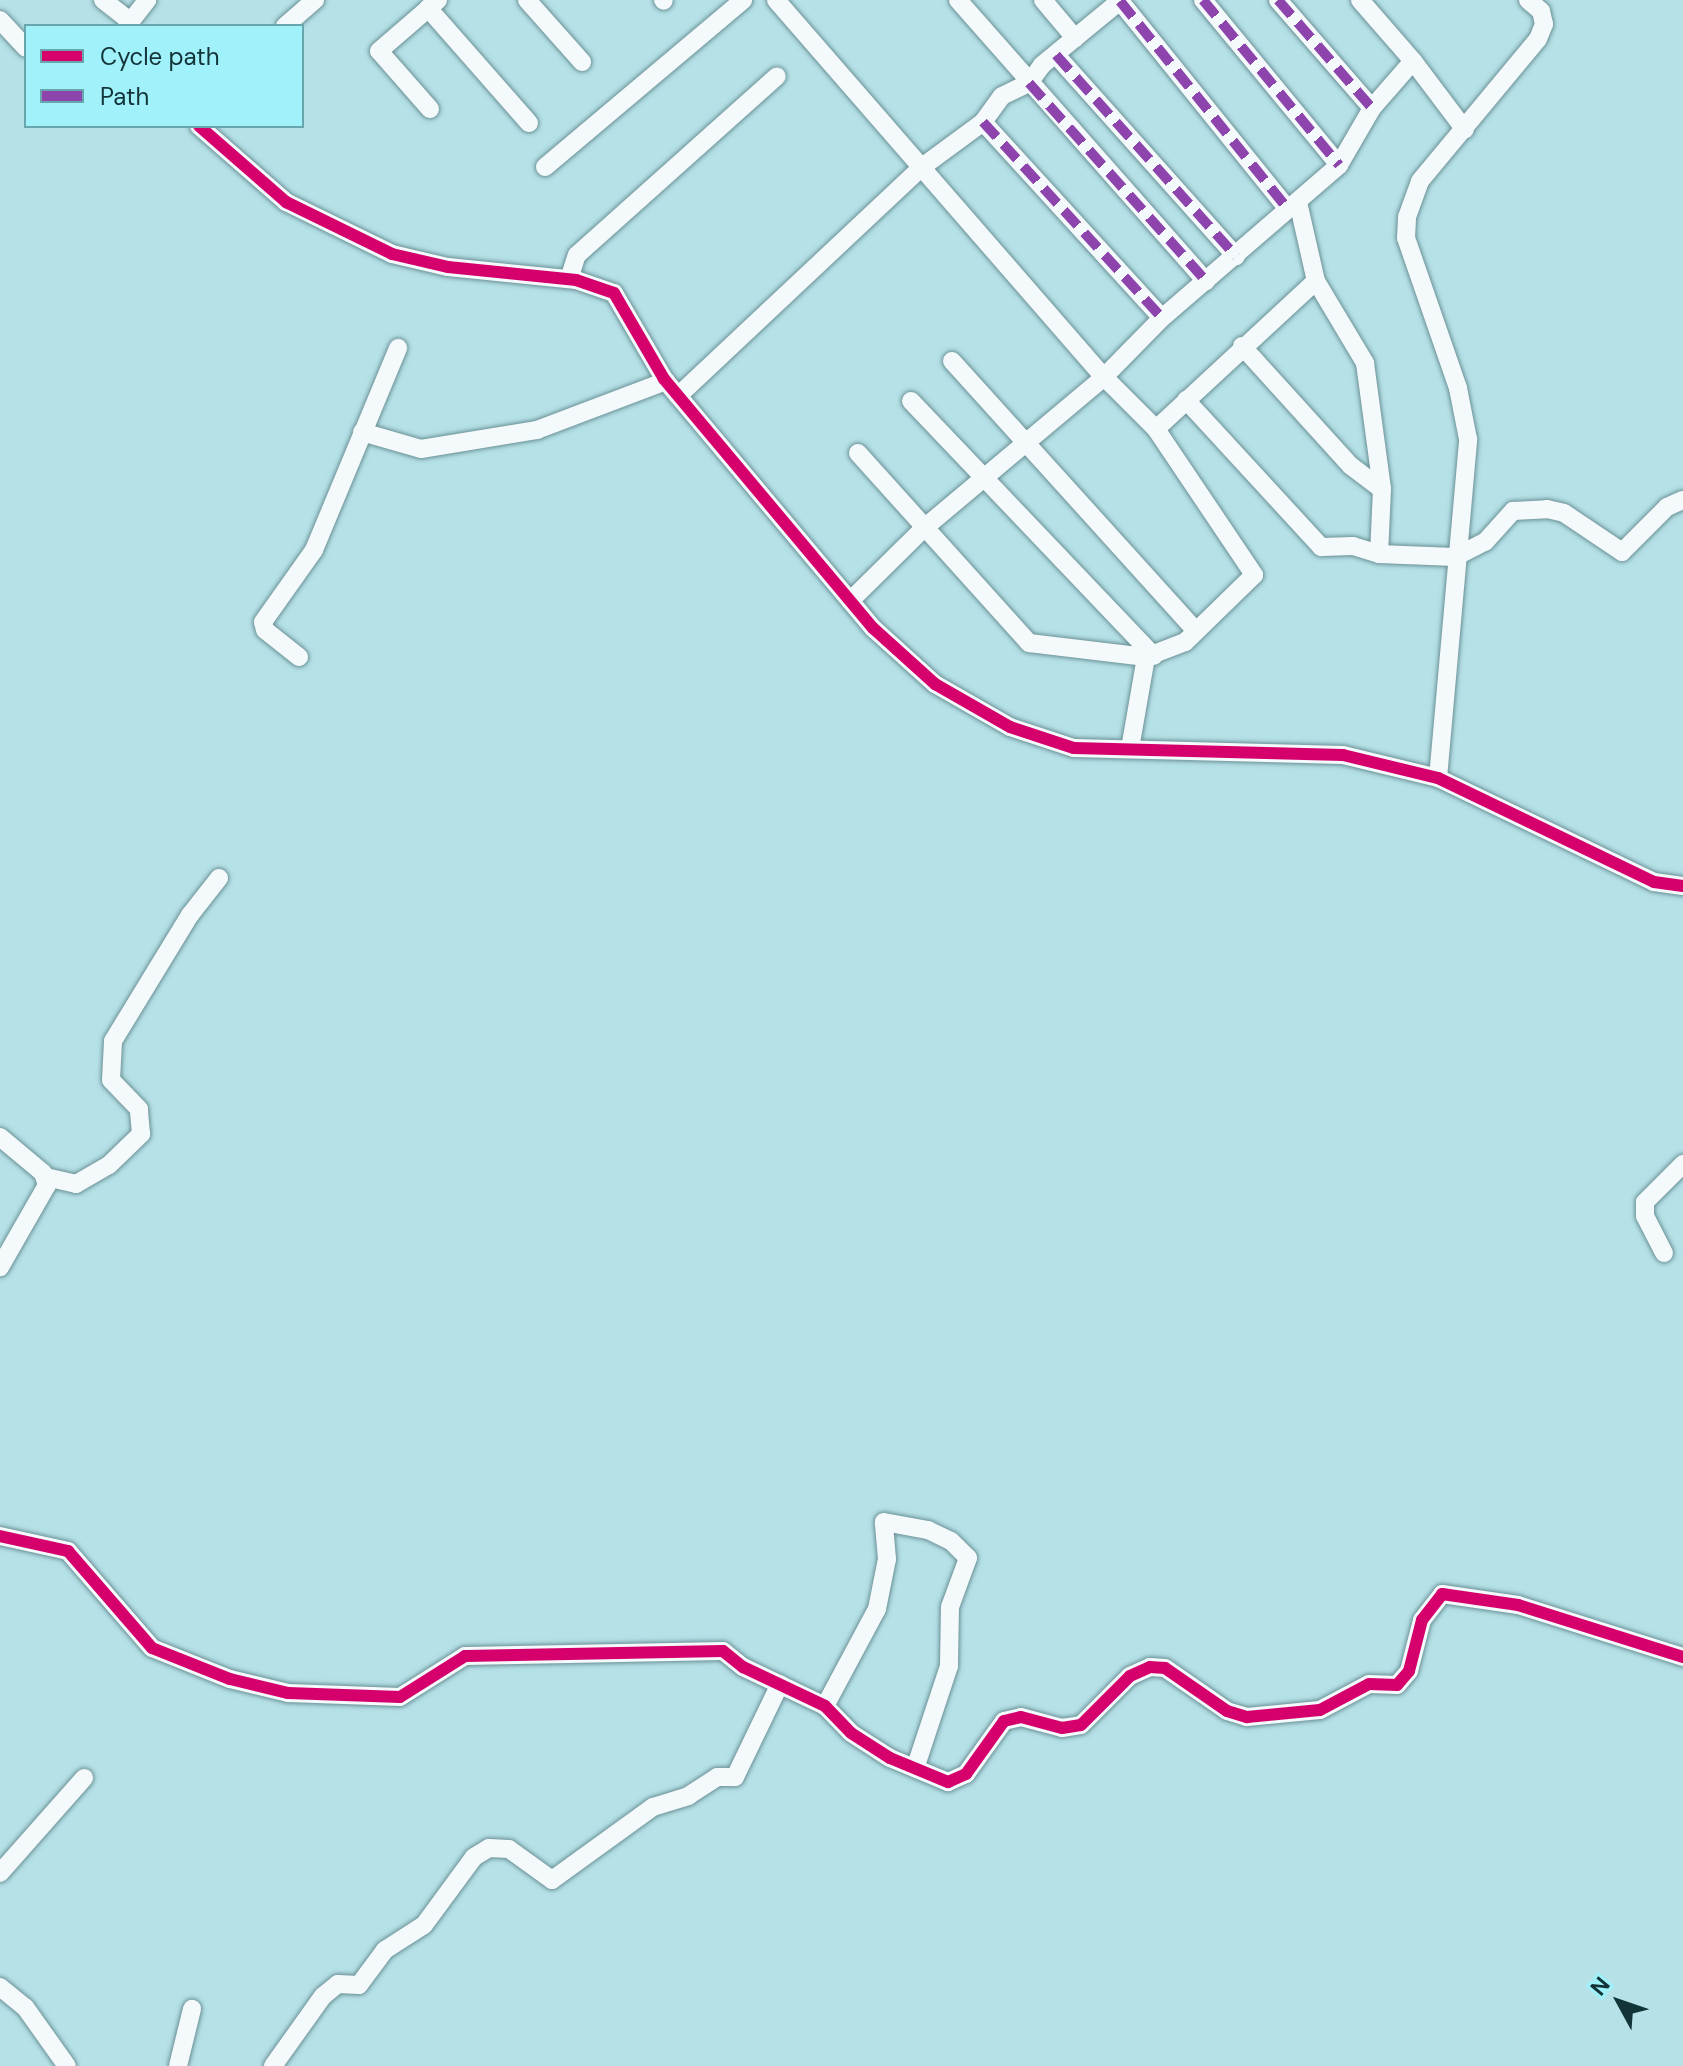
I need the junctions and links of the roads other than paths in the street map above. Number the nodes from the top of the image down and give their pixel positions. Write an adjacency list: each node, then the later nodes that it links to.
1 (103, 0): 16 (street)
2 (147, 0): 16 (street)
3 (315, 0): 17 (street)
4 (527, 0): 22 (street)
5 (743, 0): 32 (street)
6 (776, 0): 33 (street)
7 (958, 0): 24 (street)
8 (1043, 0): 18 (street)
9 (1203, 0): 31 (street)
10 (1278, 0): 25 (street)
11 (1360, 0): 21 (street)
12 (1528, 0): 30 (street)
13 (1120, 1): 18 (street); 34 (street)
14 (433, 4): 26 (street); 28 (street)
15 (0, 20): 19 (street)
16 (129, 24)
17 (287, 24)
18 (1075, 38): 20 (street)
19 (24, 46)
20 (1056, 55): 24 (street); 35 (street)
21 (1413, 61): 25 (street); 30 (street)
22 (582, 62)
23 (777, 76): 36 (street)
24 (1029, 83): 27 (street); 37 (street)
25 (1372, 108): 31 (street)
26 (430, 109)
27 (983, 122): 33 (street); 39 (street)
28 (529, 123)
29 (201, 128): 36 (street)
30 (1465, 130): 56 (street)
31 (1339, 165): 34 (street)
32 (545, 167)
33 (922, 167): 43 (street); 44 (street)
34 (1292, 205): 35 (street); 38 (street)
35 (1236, 256): 37 (street)
36 (569, 279): 44 (street)
37 (1206, 281): 39 (street)
38 (1316, 281): 40 (street); 52 (street)
39 (1162, 318): 43 (street)
40 (1242, 346): 45 (street); 52 (street)
41 (398, 348): 48 (street)
42 (952, 361): 49 (street)
43 (1104, 377): 47 (street); 49 (street)
44 (672, 389): 48 (street); 57 (street)
45 (1186, 400): 47 (street); 55 (street)
46 (911, 401): 51 (street)
47 (1156, 429): 58 (street)
48 (362, 432): 60 (street)
49 (1026, 444): 51 (street); 58 (street)
50 (858, 453): 54 (street)
51 (985, 477): 54 (street); 59 (street)
52 (1382, 489): 55 (street)
53 (1683, 500): 56 (street)
54 (923, 529): 57 (street); 59 (street)
55 (1379, 554): 56 (street)
56 (1455, 557): 62 (street)
57 (850, 601): 61 (street)
58 (1196, 631): 59 (street)
59 (1150, 656): 61 (street)
60 (299, 657)
61 (1130, 749): 62 (street)
62 (1438, 778): 64 (street)
63 (219, 878): 67 (street)
64 (1683, 886)
65 (0, 1137): 67 (street)
66 (1683, 1164): 68 (street)
67 (46, 1177): 69 (street)
68 (1664, 1253)
69 (0, 1267)
70 (0, 1536): 72 (street)
71 (1683, 1657): 74 (street)
72 (780, 1684): 73 (street); 81 (street)
73 (825, 1706): 74 (street); 74 (street)
74 (915, 1769)
75 (84, 1778): 76 (street)
76 (0, 1873)
77 (0, 1987): 79 (street)
78 (192, 2009): 80 (street)
79 (67, 2066)
80 (178, 2066)
81 (273, 2066)

